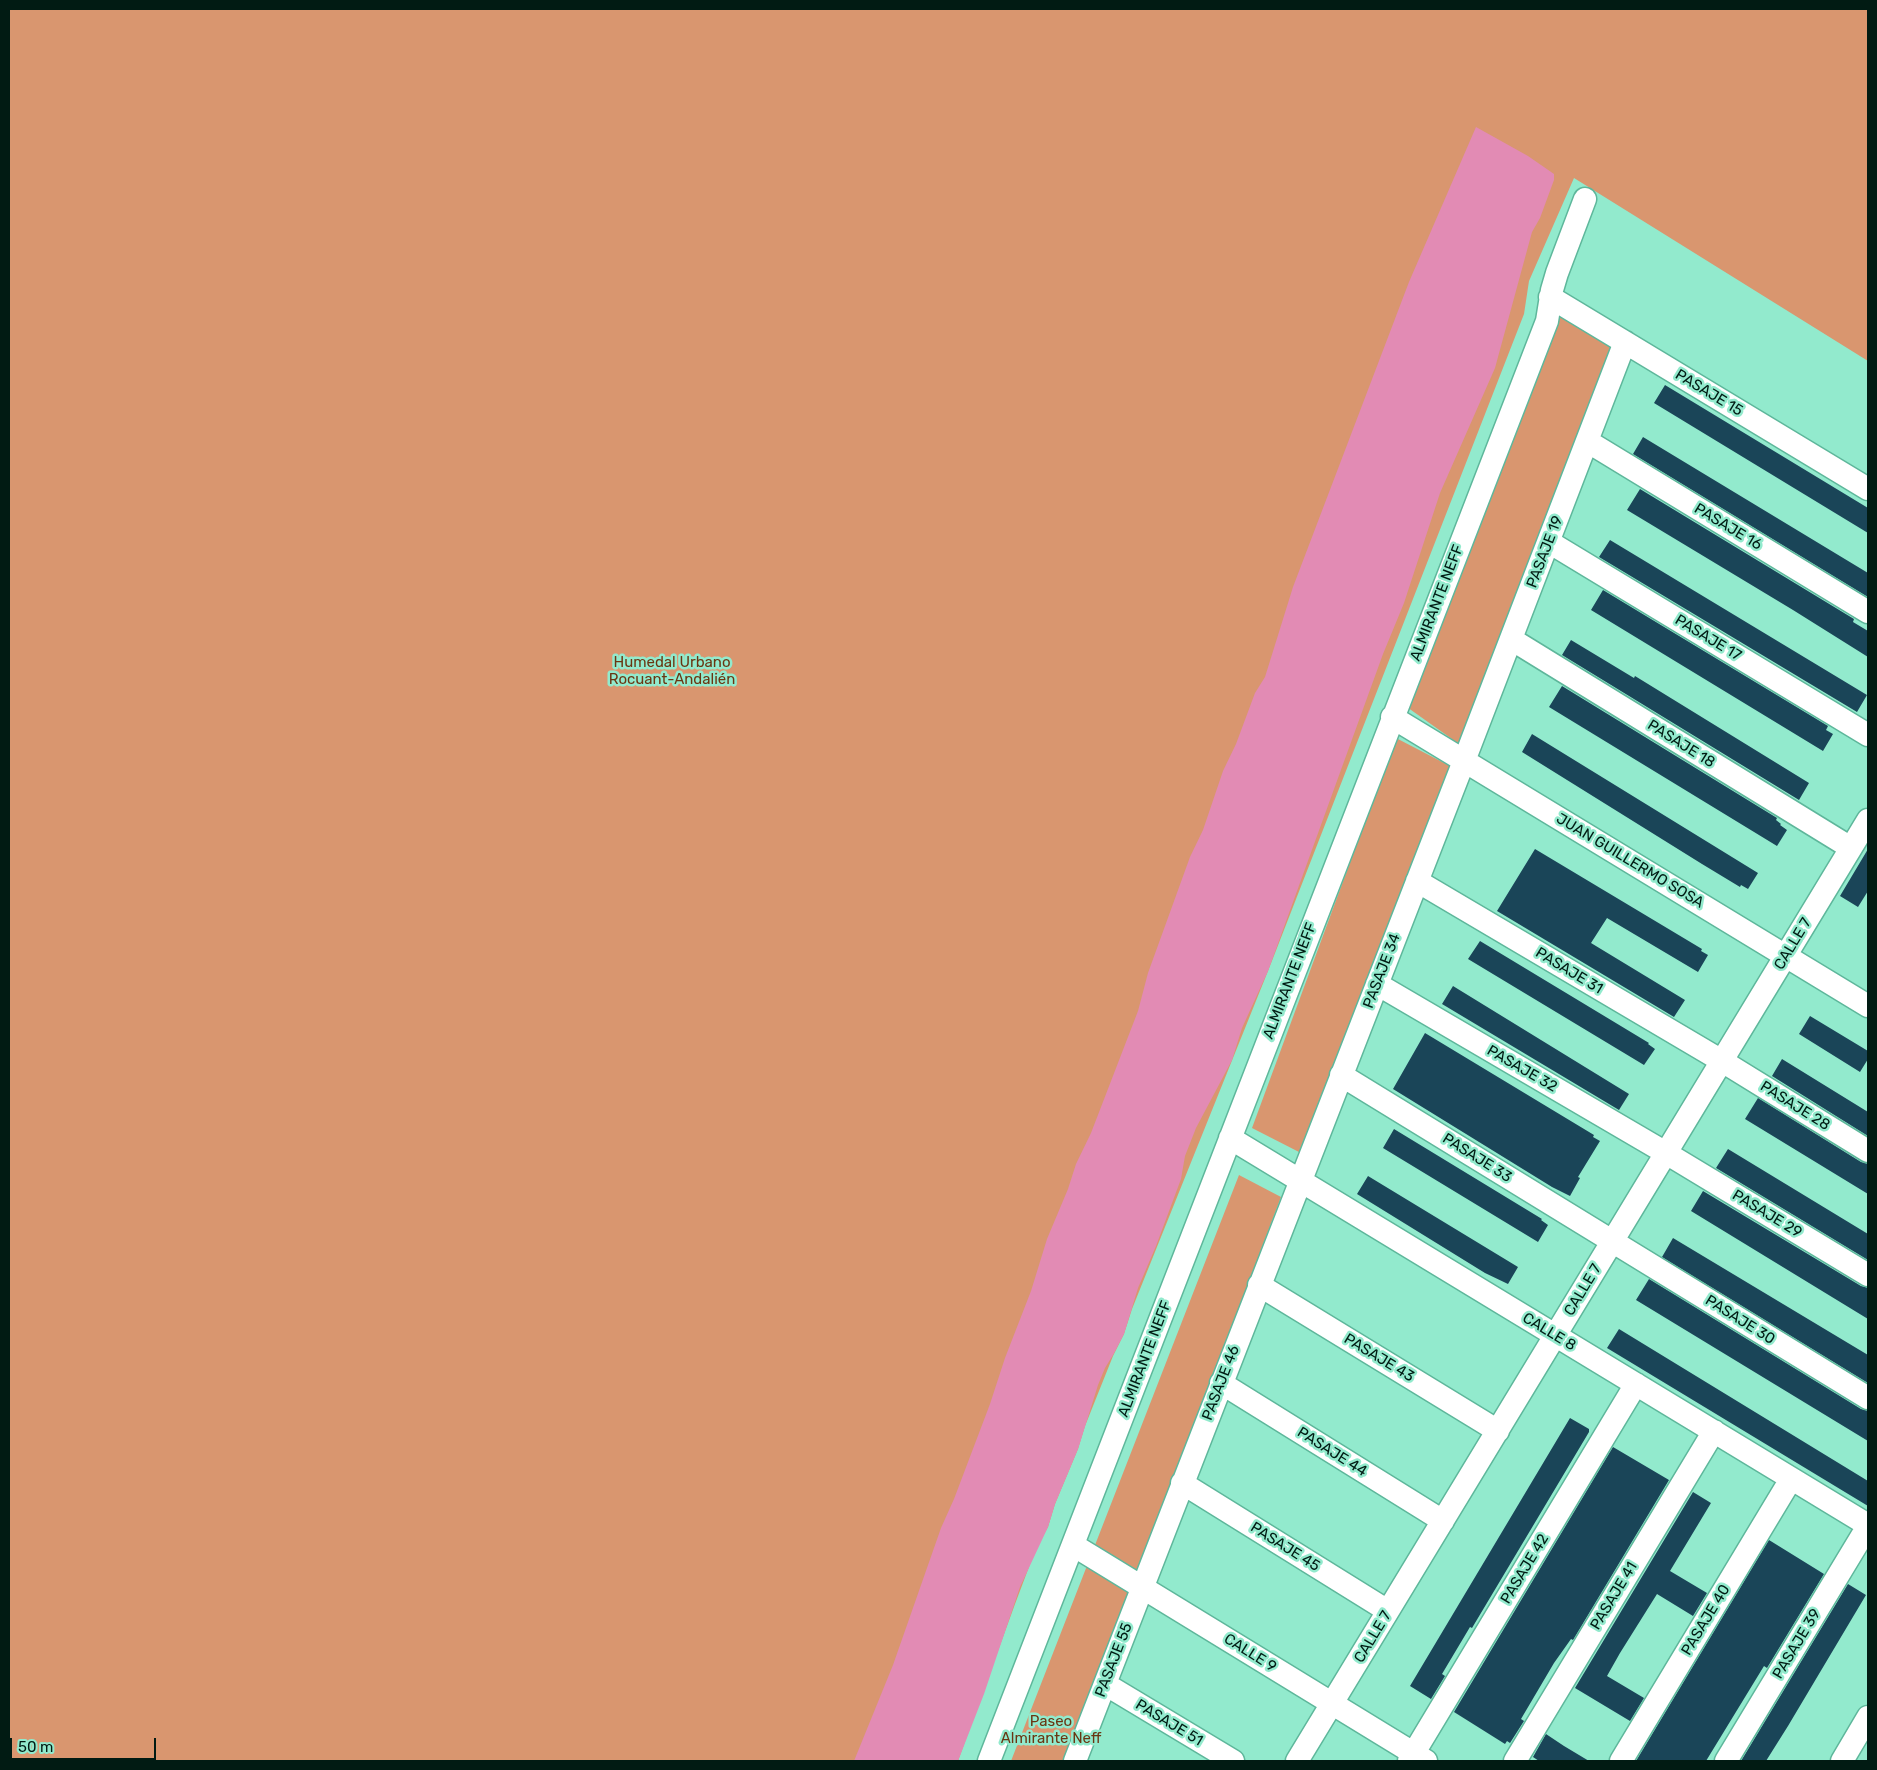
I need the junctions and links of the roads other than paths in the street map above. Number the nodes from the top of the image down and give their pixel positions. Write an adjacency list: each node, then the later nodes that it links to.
1 (1585, 199): 2 (street, ALMIRANTE NEFF)
2 (1550, 297): 3 (street, PASAJE 15); 9 (street, ALMIRANTE NEFF)
3 (1625, 342): 4 (street, PASAJE 19); 5 (street, PASAJE 15)
4 (1587, 442): 6 (street, PASAJE 19); 7 (street, PASAJE 16)
5 (1868, 489)
6 (1549, 542): 8 (street, PASAJE 19); 10 (street, PASAJE 17)
7 (1868, 612)
8 (1511, 639): 11 (street, PASAJE 19); 13 (street, PASAJE 18)
9 (1392, 717): 11 (street, JUAN GUILLERMO SOSA); 20 (street, ALMIRANTE NEFF)
10 (1868, 735)
11 (1464, 761): 14 (street, PASAJE 34); 15 (street, JUAN GUILLERMO SOSA)
12 (1868, 820): 13 (street, CALLE 7)
13 (1851, 848): 15 (street, CALLE 7)
14 (1417, 881): 16 (street, PASAJE 34); 18 (street, PASAJE 31)
15 (1786, 956): 17 (street, JUAN GUILLERMO SOSA); 18 (street, CALLE 7)
16 (1377, 984): 19 (street, PASAJE 34); 22 (street, PASAJE 32)
17 (1868, 1004)
18 (1722, 1061): 21 (street, PASAJE 28); 22 (street, CALLE 7)
19 (1341, 1075): 23 (street, PASAJE 34); 24 (street, PASAJE 33)
20 (1230, 1138): 23 (street, CALLE 8); 37 (street, ALMIRANTE NEFF)
21 (1868, 1151)
22 (1666, 1153): 24 (street, CALLE 7); 25 (street, PASAJE 29)
23 (1300, 1180): 26 (street, PASAJE 46); 27 (street, CALLE 8)
24 (1612, 1241): 27 (street, CALLE 7); 30 (street, PASAJE 30)
25 (1868, 1275)
26 (1259, 1285): 28 (street, PASAJE 46); 31 (street, PASAJE 43)
27 (1556, 1336): 29 (street, CALLE 8); 31 (street, CALLE 7)
28 (1221, 1383): 34 (street, PASAJE 46); 35 (street, PASAJE 44)
29 (1636, 1384): 32 (street, CALLE 8); 43 (street, PASAJE 42)
30 (1868, 1398)
31 (1498, 1430): 35 (street, CALLE 7)
32 (1714, 1431): 33 (street, CALLE 8); 48 (street, PASAJE 41)
33 (1791, 1479): 36 (street, CALLE 8); 49 (street, PASAJE 40)
34 (1182, 1483): 38 (street, PASAJE 46); 39 (street, PASAJE 45)
35 (1442, 1521): 39 (street, CALLE 7)
36 (1868, 1526): 50 (street, PASAJE 39)
37 (1073, 1545): 38 (street, CALLE 9); 44 (street, ALMIRANTE NEFF)
38 (1142, 1586): 40 (street, PASAJE 55); 41 (street, CALLE 9)
39 (1388, 1610): 41 (street, CALLE 7)
40 (1105, 1684): 45 (street, PASAJE 55); 46 (street, PASAJE 51)
41 (1332, 1703): 43 (street, CALLE 9); 47 (street, CALLE 7)
42 (1868, 1717): 51 (street)
43 (1416, 1759)
44 (989, 1761)
45 (1075, 1761)
46 (1233, 1761)
47 (1297, 1761)
48 (1515, 1761)
49 (1621, 1761)
50 (1726, 1761)
51 (1842, 1761)

